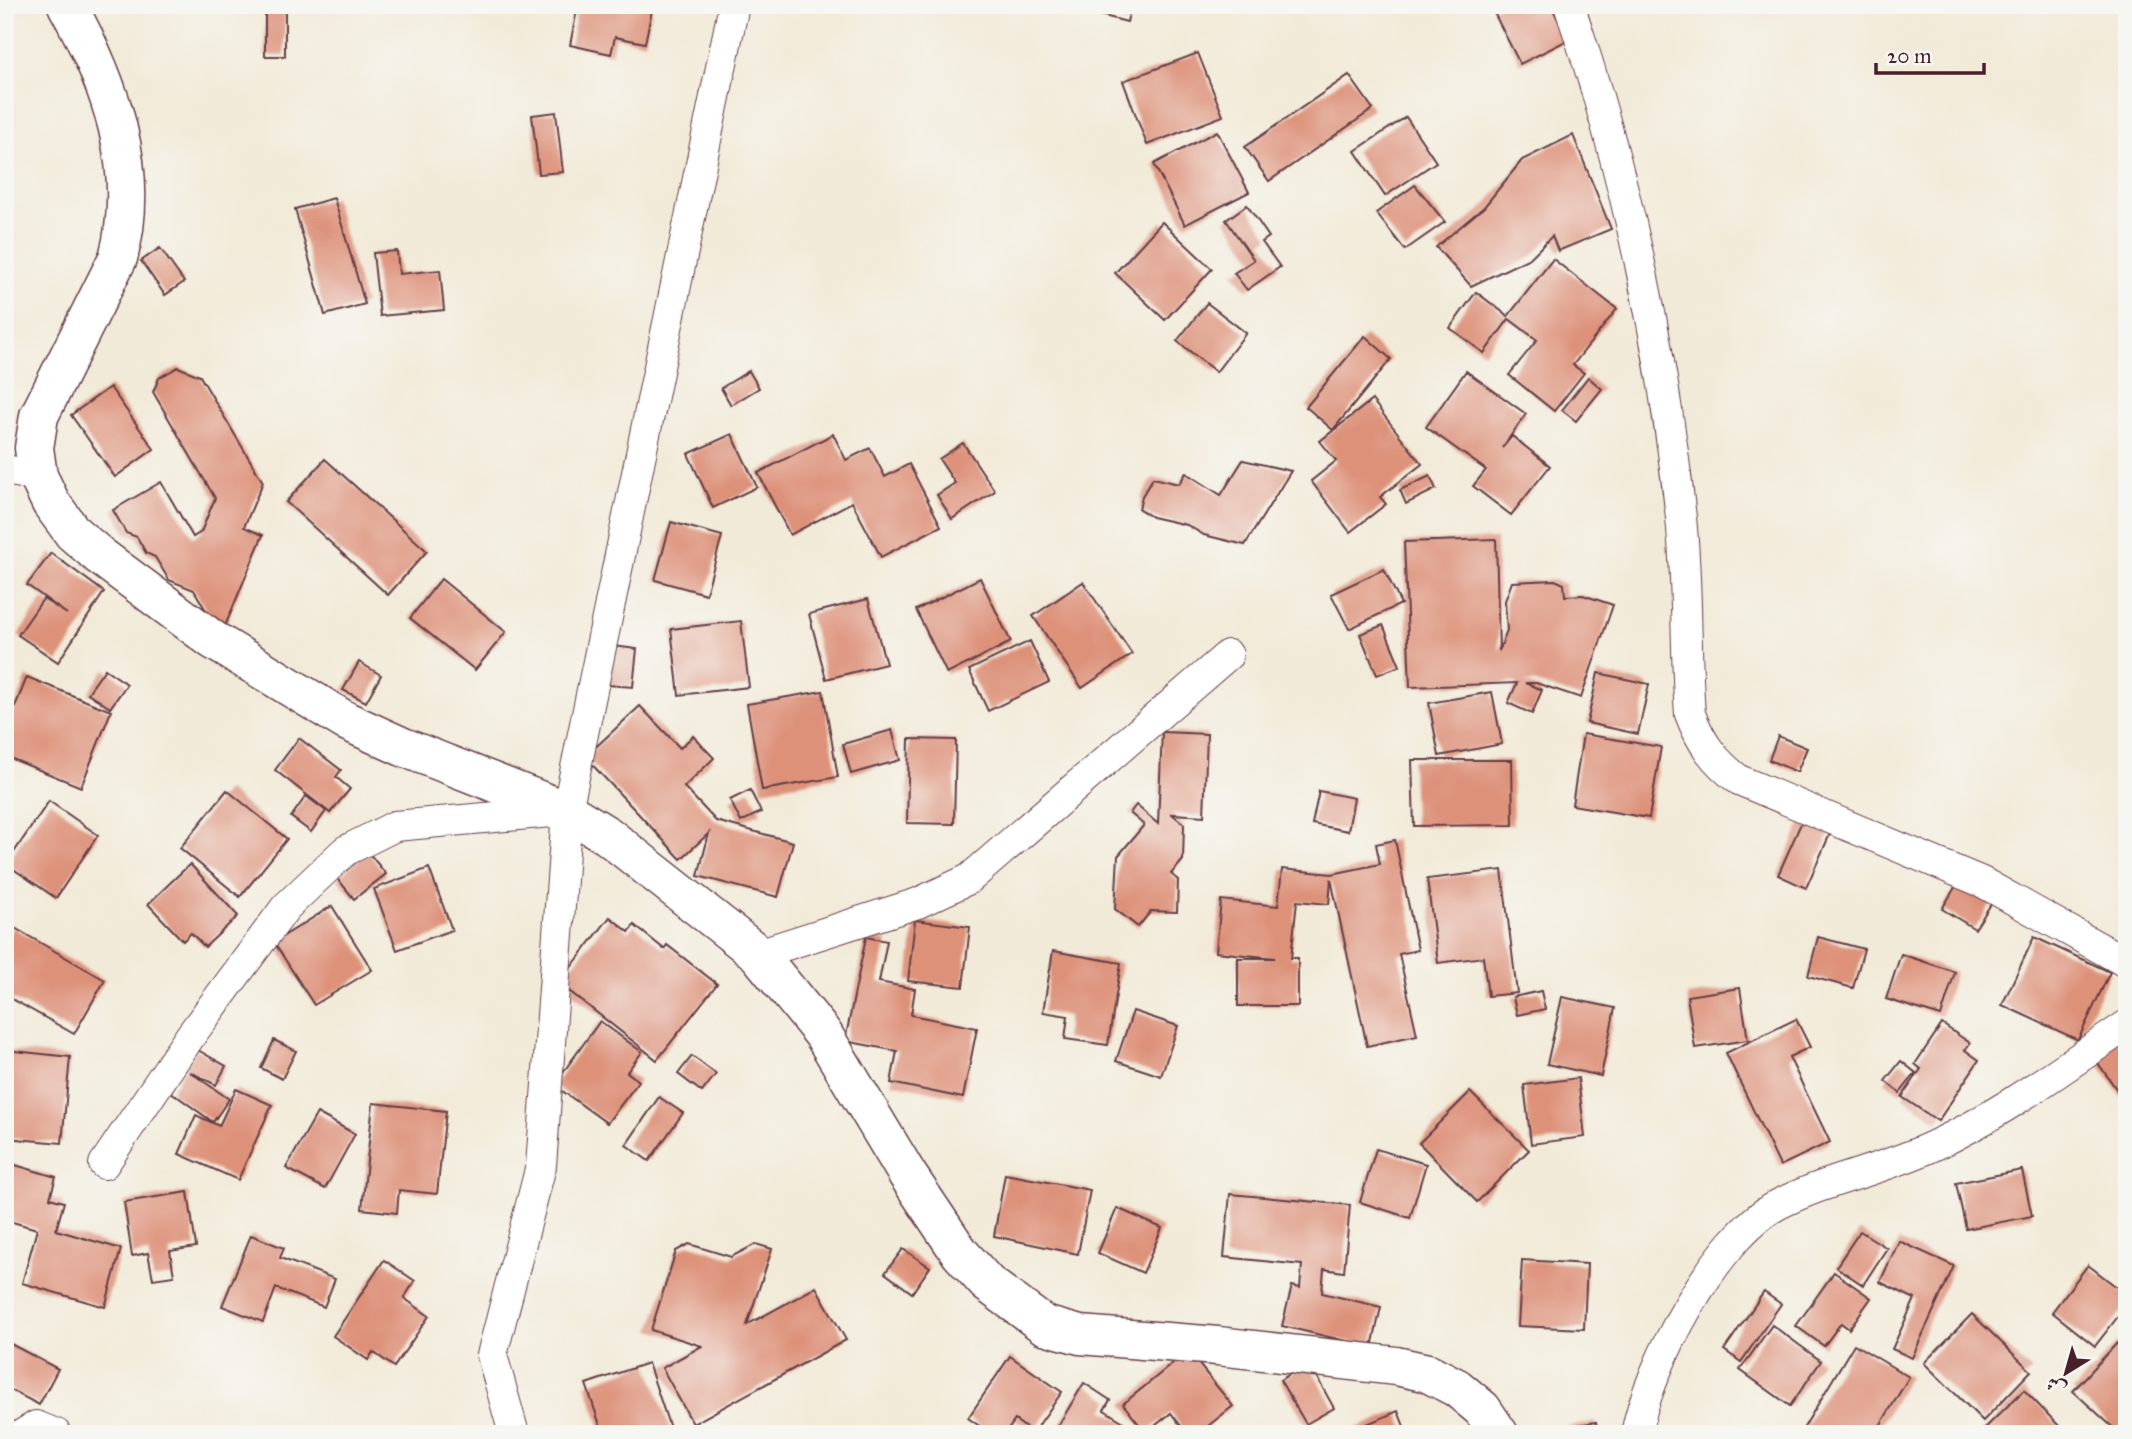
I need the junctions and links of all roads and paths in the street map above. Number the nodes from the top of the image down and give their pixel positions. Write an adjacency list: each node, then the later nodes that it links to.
1 (67, 5): 4 (street)
2 (734, 5): 6 (street)
3 (1569, 5): 8 (street)
4 (21, 473): 6 (street)
5 (1228, 655): 7 (street)
6 (567, 811): 7 (street); 10 (street); 13 (street)
7 (758, 954): 14 (street)
8 (2127, 963)
9 (2127, 1025): 15 (street)
10 (104, 1164)
11 (23, 1434): 12 (street)
12 (56, 1434)
13 (514, 1434)
14 (1499, 1434)
15 (1636, 1434)

